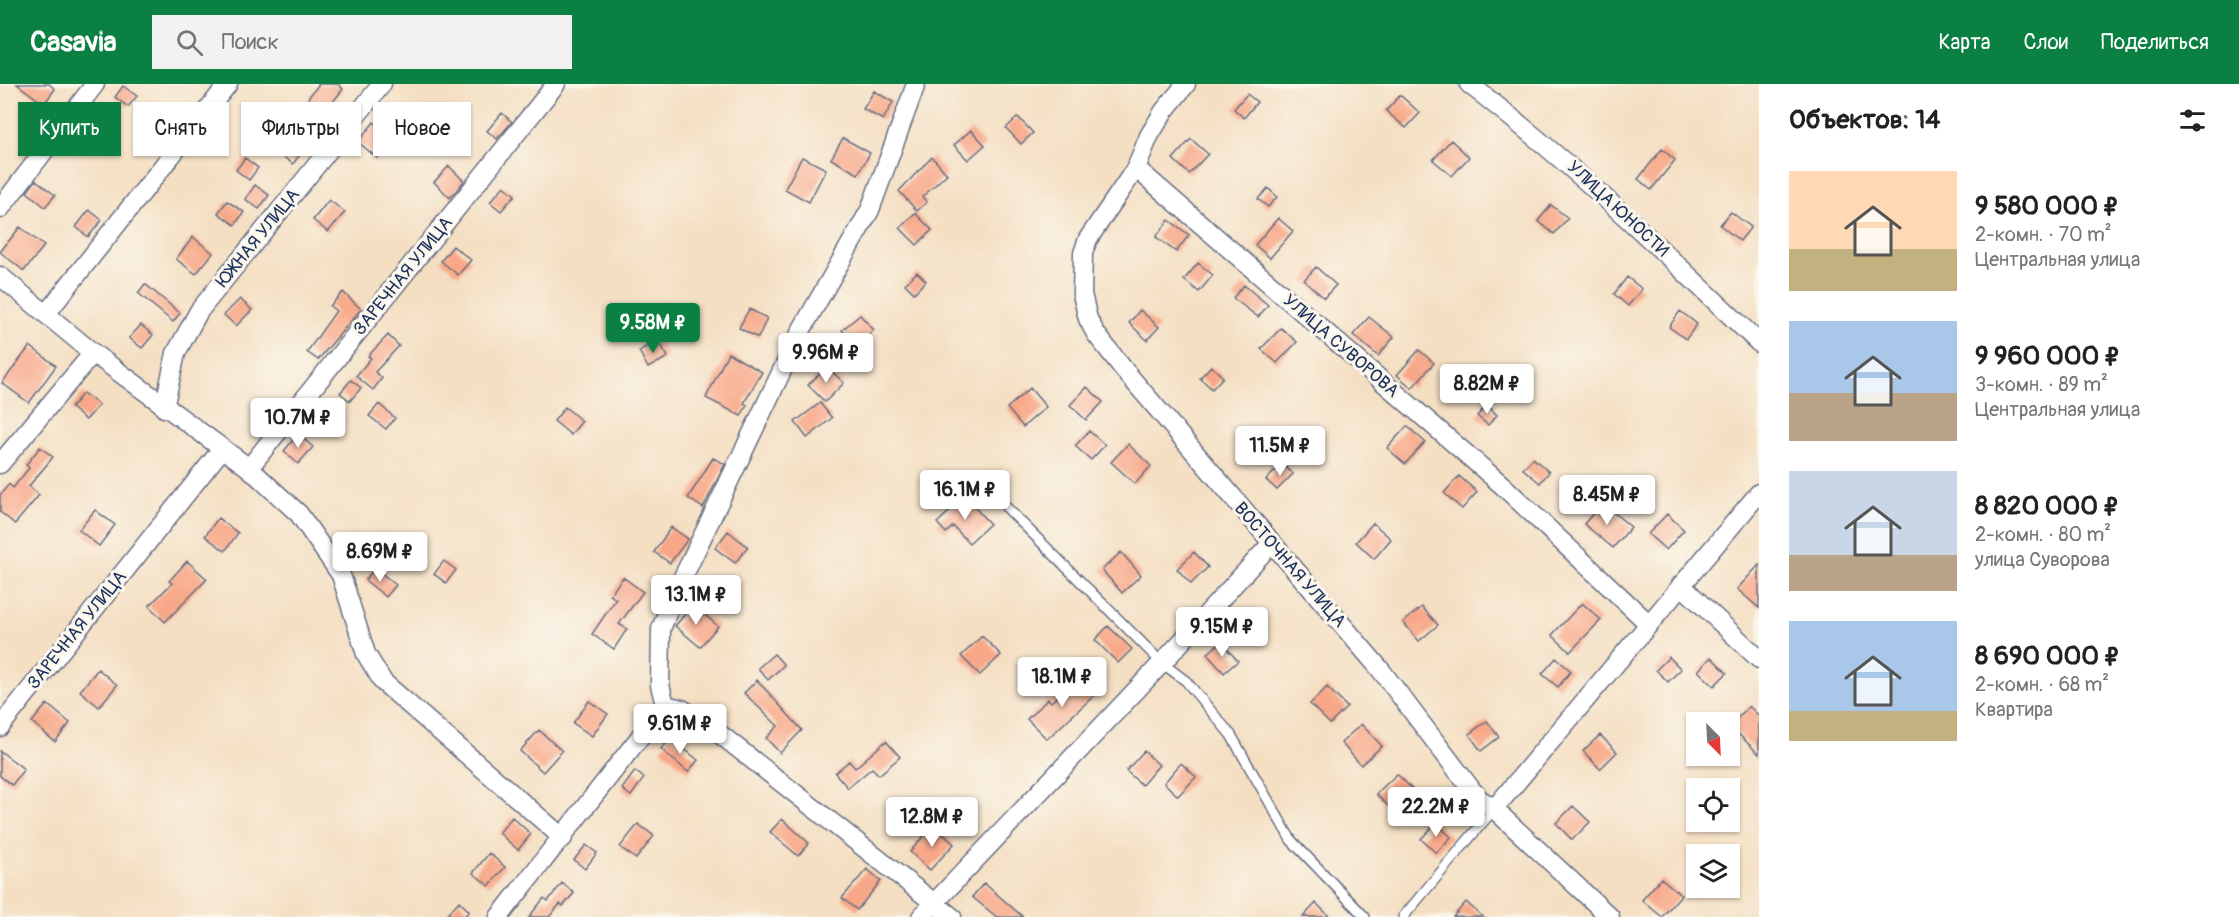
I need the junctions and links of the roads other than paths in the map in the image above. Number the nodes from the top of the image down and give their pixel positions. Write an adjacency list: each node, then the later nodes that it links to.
1 (95, 84): 9 (street)
2 (228, 84): 11 (street)
3 (382, 84): 14 (street, ЮЖНАЯ УЛИЦА)
4 (556, 84): 17 (street, ЗАРЕЧНАЯ УЛИЦА)
5 (916, 84): 25 (street)
6 (1186, 84): 8 (street, ВОСТОЧНАЯ УЛИЦА)
7 (1469, 84): 12 (street, УЛИЦА ЮНОСТИ)
8 (1136, 168): 20 (street, ВОСТОЧНАЯ УЛИЦА); 22 (street, УЛИЦА СУВОРОВА)
9 (0, 209)
10 (0, 276): 11 (street)
11 (46, 314): 13 (street)
12 (1759, 343)
13 (93, 353): 14 (street); 16 (street)
14 (164, 408): 15 (street)
15 (222, 449): 17 (street); 26 (street, ЗАРЕЧНАЯ УЛИЦА)
16 (0, 464)
17 (249, 468): 28 (street)
18 (1759, 493): 21 (street)
19 (1005, 506): 24 (lane)
20 (1271, 544): 24 (street); 27 (street, ВОСТОЧНАЯ УЛИЦА)
21 (1681, 585): 22 (street); 23 (street)
22 (1649, 624): 27 (street)
23 (1759, 659)
24 (1162, 663): 29 (street); 33 (lane)
25 (665, 705): 28 (street); 29 (street)
26 (0, 727)
27 (1494, 809): 34 (lane); 35 (street, ВОСТОЧНАЯ УЛИЦА)
28 (563, 838): 30 (street)
29 (933, 901): 31 (street); 32 (street)
30 (499, 917)
31 (921, 917)
32 (952, 917)
33 (1365, 917)
34 (1403, 917)
35 (1610, 917)

